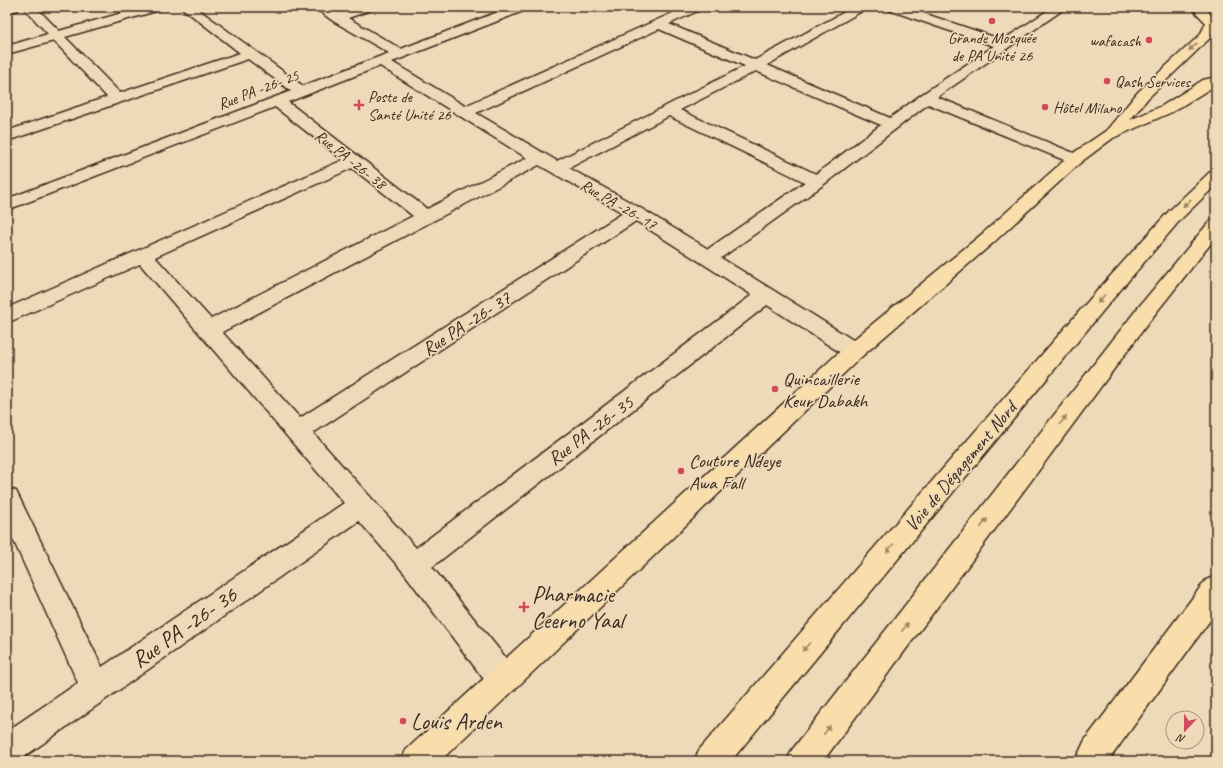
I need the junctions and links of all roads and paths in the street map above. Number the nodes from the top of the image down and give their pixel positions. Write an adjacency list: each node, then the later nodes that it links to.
1 (14, 7): 15 (street)
2 (29, 7): 20 (street)
3 (156, 7): 20 (street)
4 (187, 7): 23 (street)
5 (320, 7): 18 (street)
6 (368, 7): 18 (street)
7 (522, 7): 24 (street, Rue PA -26- 25)
8 (672, 7): 17 (street)
9 (863, 7): 26 (street)
10 (893, 7): 21 (street)
11 (1197, 7): 35 (main road, one-way to 35)
12 (1209, 7): 16 (street)
13 (1213, 7): 16 (street)
14 (1054, 8): 21 (street)
15 (7, 9)
16 (1216, 9)
17 (691, 10): 19 (street)
18 (337, 18): 24 (street)
19 (659, 24): 26 (street); 33 (street)
20 (56, 36): 22 (street); 30 (street)
21 (1003, 45): 29 (street)
22 (7, 50)
23 (250, 54): 28 (street); 30 (street)
24 (400, 54): 25 (street, Rue PA -26- 25)
25 (381, 61): 28 (street, Rue PA -26- 25); 33 (street, Rue PA -26- 17)
26 (755, 66): 32 (street); 34 (street)
27 (1216, 81): 35 (main road)
28 (301, 92): 31 (street, Rue PA -26- 25)
29 (926, 98): 34 (street); 38 (street)
30 (117, 99): 36 (street)
31 (277, 101): 39 (street, Rue PA -26- 38); 43 (street, Rue PA -26- 25)
32 (668, 110): 40 (street); 42 (street)
33 (465, 112): 37 (street, Rue PA -26- 17)
34 (892, 124): 42 (street)
35 (1108, 135): 38 (main road)
36 (7, 136)
37 (539, 158): 40 (street, Rue PA -26- 17); 45 (street)
38 (1075, 159): 52 (main road)
39 (354, 161): 45 (street, Rue PA -26- 38); 47 (street)
40 (556, 168): 44 (street, Rue PA -26- 17)
41 (1216, 176): 63 (main road, Voie de Dégagement Nord, one-way to 63)
42 (817, 181): 48 (street)
43 (7, 204)
44 (636, 213): 48 (street, Rue PA -26- 17); 53 (street, Rue PA -26- 37)
45 (426, 217): 51 (street)
46 (1216, 225): 64 (main road, one-way to 46)
47 (143, 255): 50 (street); 51 (street)
48 (708, 258): 49 (street, Rue PA -26- 17)
49 (767, 294): 52 (street, Rue PA -26- 17); 57 (street, Rue PA -26- 35)
50 (7, 316)
51 (208, 330): 53 (street)
52 (854, 351): 59 (main road)
53 (297, 432): 55 (street)
54 (7, 499): 56 (street)
55 (361, 505): 57 (street); 60 (street, Rue PA -26- 36)
56 (13, 531): 60 (street)
57 (414, 565): 59 (street)
58 (1216, 589): 65 (main road)
59 (503, 679): 62 (main road)
60 (96, 688): 61 (street, Rue PA -26- 36)
61 (7, 750)
62 (417, 761)
63 (710, 761)
64 (803, 761)
65 (1091, 761)

